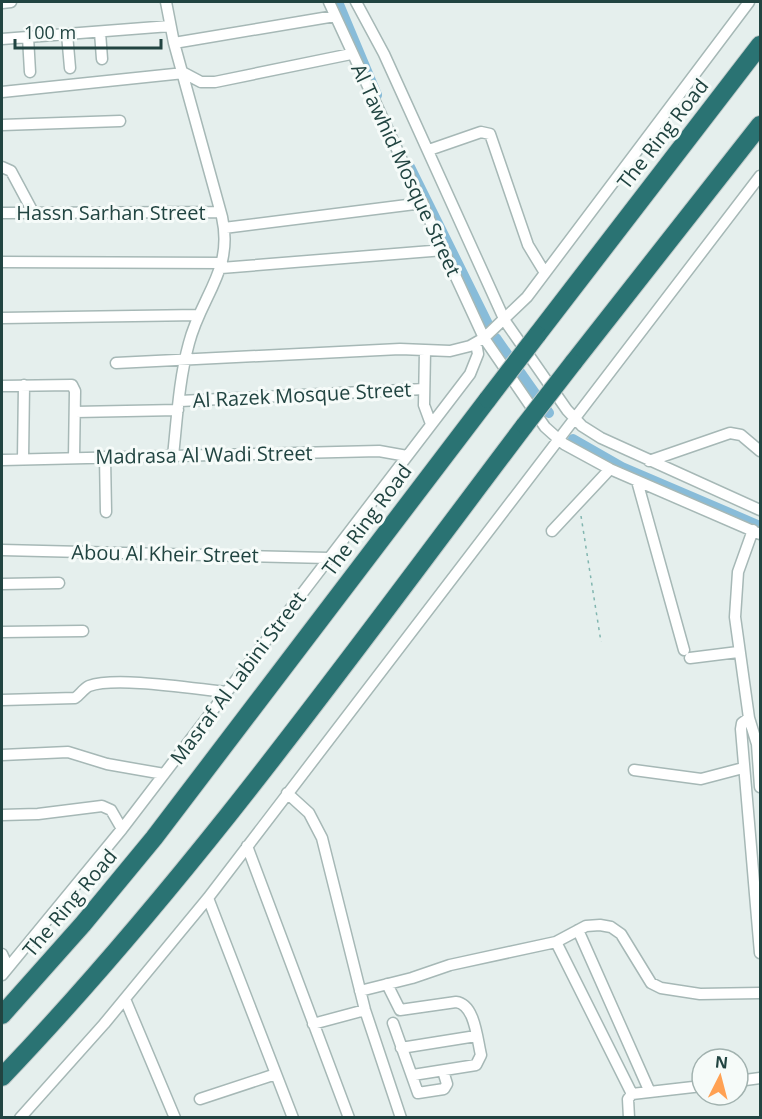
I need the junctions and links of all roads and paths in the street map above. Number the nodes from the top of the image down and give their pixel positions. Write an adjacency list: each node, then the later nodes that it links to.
1 (11, 2): 6 (street)
2 (166, 2): 8 (street)
3 (329, 2): 7 (street, Al Tawhid Mosque Street)
4 (356, 2): 24 (street, Al Tawhid Mosque Street)
5 (749, 2): 35 (street)
6 (2, 3)
7 (335, 16): 13 (street); 15 (street, Al Tawhid Mosque Street)
8 (170, 26): 9 (street); 13 (street)
9 (100, 32): 10 (street); 16 (street)
10 (67, 34): 11 (street); 17 (street)
11 (28, 37): 12 (street); 18 (street)
12 (2, 39)
13 (174, 43): 19 (street)
14 (760, 45): 97 (highway, The Ring Road, bridge)
15 (351, 54): 19 (street); 27 (street, Al Tawhid Mosque Street)
16 (102, 59)
17 (70, 68)
18 (30, 72)
19 (184, 74): 20 (street); 28 (street)
20 (2, 92)
21 (120, 120): 22 (street)
22 (2, 125)
23 (760, 125): 105 (highway, bridge)
24 (429, 150): 35 (street); 38 (street, Al Tawhid Mosque Street)
25 (2, 167): 30 (street)
26 (760, 176): 48 (street)
27 (423, 203): 31 (street); 32 (street, Al Tawhid Mosque Street)
28 (220, 212): 30 (street, Hassn Sarhan Street); 31 (street)
29 (2, 213): 30 (street, Hassn Sarhan Street)
30 (34, 214)
31 (224, 228): 34 (street)
32 (444, 250): 34 (street); 39 (street, Al Tawhid Mosque Street)
33 (2, 262): 34 (street)
34 (221, 265): 36 (street)
35 (545, 273): 38 (street)
36 (199, 315): 37 (street); 41 (street)
37 (2, 318)
38 (505, 321): 39 (street); 48 (street, Al Tawhid Mosque Street)
39 (480, 341): 40 (street); 49 (street, Masraf Al Labini Street); 50 (street, Al Tawhid Mosque Street)
40 (425, 351): 41 (street); 45 (street)
41 (186, 361): 42 (street); 46 (street)
42 (116, 363)
43 (24, 385): 44 (street); 47 (street); 56 (street)
44 (2, 386)
45 (424, 389): 46 (street, Al Razek Mosque Street); 49 (street)
46 (179, 405): 47 (street, Al Razek Mosque Street); 52 (street)
47 (75, 412): 54 (street)
48 (573, 418): 50 (street); 58 (street)
49 (431, 424): 53 (street, Masraf Al Labini Street)
50 (556, 439): 59 (street); 82 (street)
51 (760, 451): 58 (street)
52 (173, 456): 53 (street, Madrasa Al Wadi Street); 55 (street, Madrasa Al Wadi Street)
53 (407, 456): 67 (street, Masraf Al Labini Street)
54 (74, 458): 55 (street, Madrasa Al Wadi Street); 56 (street, Madrasa Al Wadi Street)
55 (105, 458): 63 (street)
56 (23, 459): 57 (street, Madrasa Al Wadi Street)
57 (2, 460)
58 (649, 461): 62 (street)
59 (610, 469): 60 (street); 61 (street)
60 (637, 482): 65 (street); 73 (street)
61 (579, 500): 64 (street); 72 (path)
62 (760, 510)
63 (106, 512)
64 (552, 531)
65 (757, 532): 73 (street)
66 (2, 550): 67 (street, Abou Al Kheir Street)
67 (329, 558): 74 (street, Masraf Al Labini Street)
68 (58, 583): 69 (street)
69 (2, 584)
70 (83, 631): 71 (street)
71 (2, 632)
72 (601, 642)
73 (738, 652): 76 (street)
74 (226, 693): 75 (street); 80 (street, Masraf Al Labini Street)
75 (2, 700)
76 (749, 718): 78 (street); 81 (street)
77 (2, 755): 80 (street)
78 (743, 768): 79 (street); 89 (street)
79 (634, 770)
80 (164, 774): 84 (street, Masraf Al Labini Street)
81 (760, 788)
82 (287, 793): 85 (street); 93 (street)
83 (2, 815): 84 (street)
84 (122, 829): 91 (street, Masraf Al Labini Street)
85 (247, 846): 86 (street); 99 (street)
86 (208, 898): 95 (street); 103 (street)
87 (578, 930): 88 (street); 94 (street); 107 (street)
88 (556, 942): 92 (street); 108 (street)
89 (760, 953)
90 (2, 954): 91 (street)
91 (5, 971)
92 (387, 984): 93 (street); 100 (street)
93 (360, 991): 96 (street)
94 (760, 993)
95 (125, 999): 110 (street); 111 (street)
96 (365, 1010): 99 (street); 114 (street)
97 (2, 1015)
98 (393, 1023): 101 (street)
99 (314, 1024): 113 (street)
100 (476, 1036): 101 (street); 102 (street)
101 (401, 1048): 104 (street)
102 (443, 1071): 104 (street); 104 (street)
103 (276, 1074): 109 (street); 112 (street)
104 (412, 1075)
105 (2, 1077)
106 (690, 1087): 107 (street)
107 (649, 1090): 108 (street)
108 (632, 1094): 115 (street)
109 (200, 1099)
110 (20, 1118)
111 (175, 1118)
112 (293, 1118)
113 (349, 1118)
114 (401, 1118)
115 (629, 1118)

